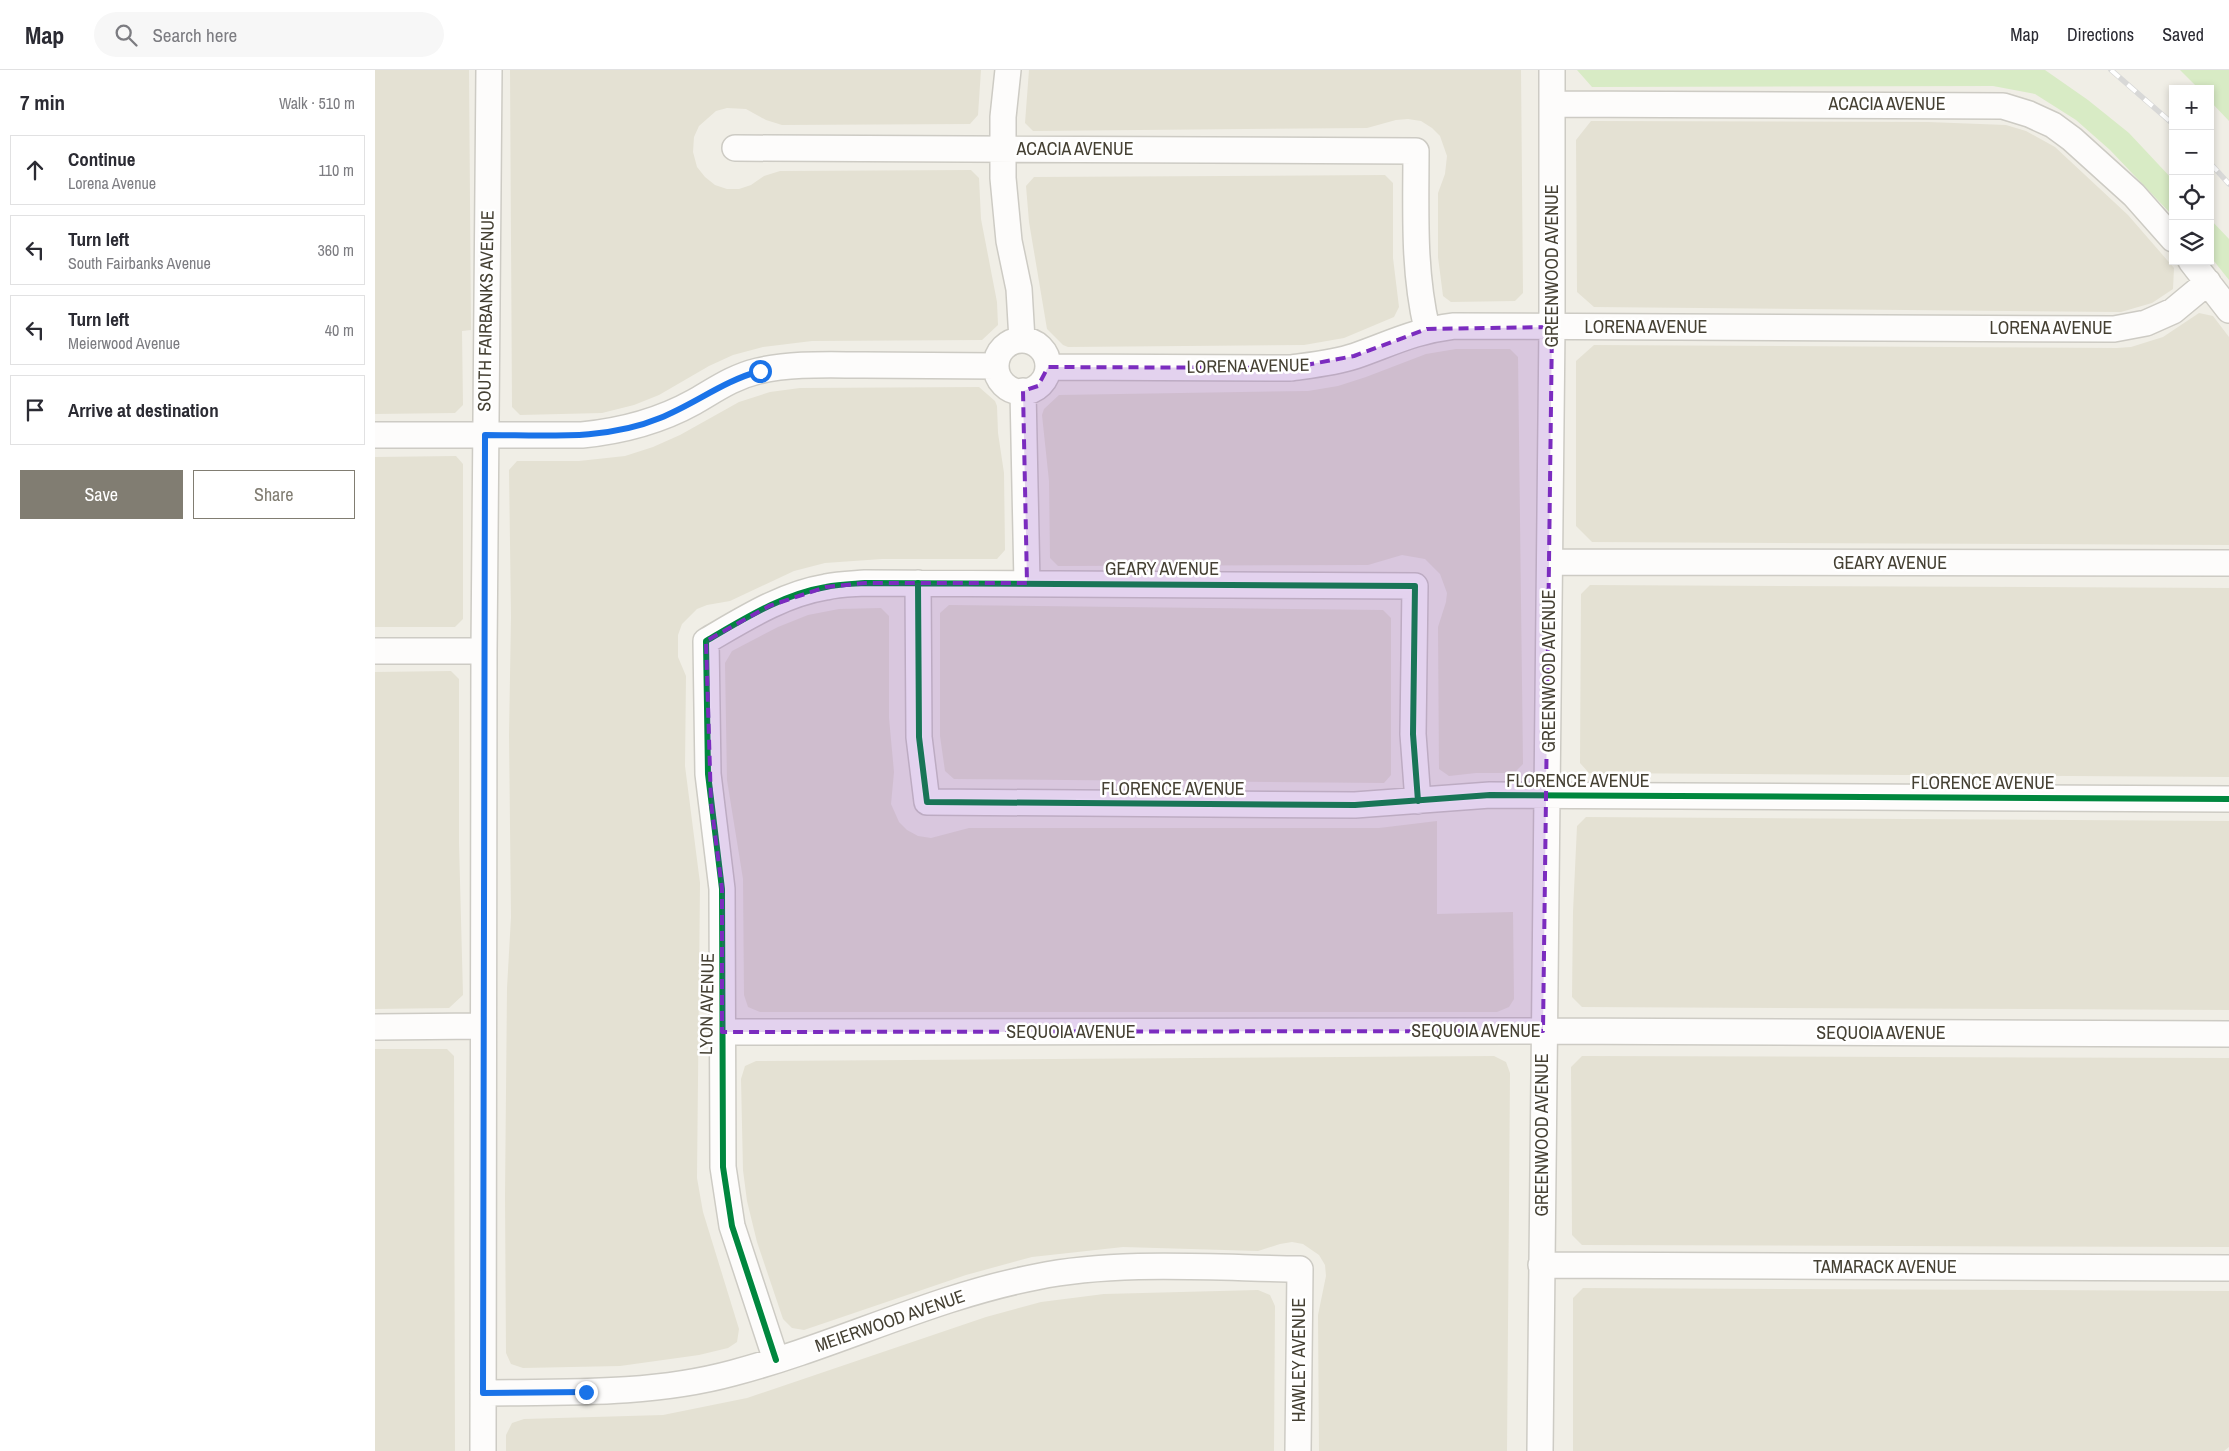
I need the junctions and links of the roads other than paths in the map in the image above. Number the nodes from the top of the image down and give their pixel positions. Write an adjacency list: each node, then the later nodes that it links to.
1 (489, 70): 17 (street, SOUTH FAIRBANKS AVENUE)
2 (1008, 70): 6 (street)
3 (1552, 70): 4 (street, GREENWOOD AVENUE)
4 (1552, 104): 7 (street, ACACIA AVENUE); 11 (street, GREENWOOD AVENUE)
5 (735, 148): 6 (street, ACACIA AVENUE)
6 (1003, 149): 12 (street, ACACIA AVENUE); 13 (street)
7 (2169, 234)
8 (2194, 265): 9 (street)
9 (2208, 282): 10 (street); 11 (street, LORENA AVENUE)
10 (2229, 310)
11 (1553, 326): 12 (street, LORENA AVENUE); 19 (street, GREENWOOD AVENUE)
12 (1427, 329): 15 (street, LORENA AVENUE)
13 (1022, 340): 14 (street); 15 (street)
14 (996, 366): 16 (street); 17 (street)
15 (1048, 366): 16 (street)
16 (1023, 391): 22 (street)
17 (485, 435): 18 (street); 24 (street, SOUTH FAIRBANKS AVENUE)
18 (375, 436)
19 (1550, 562): 20 (street, GEARY AVENUE); 26 (street, GREENWOOD AVENUE)
20 (2229, 563)
21 (918, 583): 22 (street, GEARY AVENUE); 23 (street, GEARY AVENUE); 28 (street, FLORENCE AVENUE)
22 (1027, 583): 28 (street, GEARY AVENUE)
23 (706, 641): 32 (street, LYON AVENUE)
24 (483, 650): 25 (street); 29 (street, SOUTH FAIRBANKS AVENUE)
25 (375, 651)
26 (1548, 796): 27 (street, FLORENCE AVENUE); 28 (street, FLORENCE AVENUE); 31 (street, GREENWOOD AVENUE)
27 (2229, 799)
28 (1418, 801)
29 (483, 1026): 30 (street); 38 (street, SOUTH FAIRBANKS AVENUE)
30 (375, 1027)
31 (1543, 1031): 32 (street, SEQUOIA AVENUE); 33 (street, SEQUOIA AVENUE); 34 (street, GREENWOOD AVENUE)
32 (722, 1032): 37 (street, LYON AVENUE)
33 (2229, 1034)
34 (1541, 1266): 35 (street, TAMARACK AVENUE); 41 (street, GREENWOOD AVENUE)
35 (2229, 1268)
36 (1300, 1269): 37 (street, MEIERWOOD AVENUE); 40 (street, HAWLEY AVENUE)
37 (776, 1360): 38 (street, MEIERWOOD AVENUE)
38 (483, 1393): 39 (street, SOUTH FAIRBANKS AVENUE)
39 (483, 1451)
40 (1298, 1451)
41 (1540, 1451)

